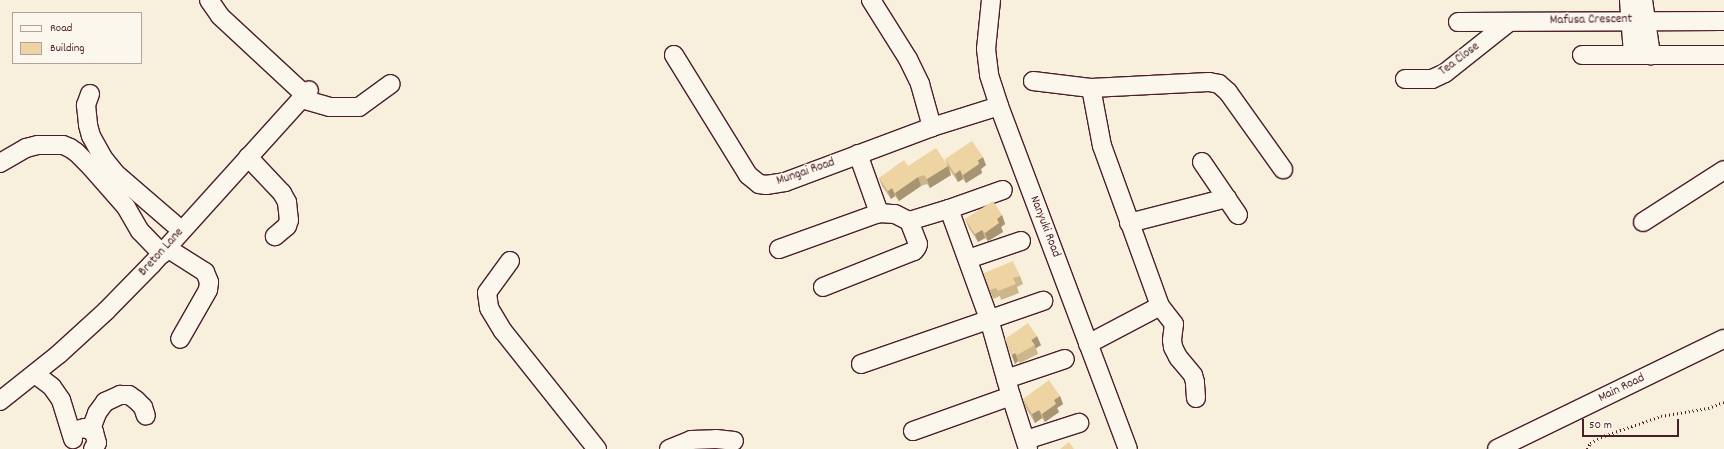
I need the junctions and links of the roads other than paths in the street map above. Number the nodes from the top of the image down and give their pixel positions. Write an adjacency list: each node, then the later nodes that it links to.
1 (209, 0): 20 (street)
2 (871, 0): 22 (street)
3 (991, 0): 21 (street, Nanyuki Road)
4 (1629, 0): 6 (street)
5 (1643, 0): 6 (street)
6 (1637, 20): 7 (street, Mafusa Crescent); 9 (street, Mafusa Crescent); 12 (street); 13 (street)
7 (1724, 21)
8 (1458, 22): 9 (street, Mafusa Crescent)
9 (1508, 23): 15 (street, Tea Close)
10 (674, 55): 23 (street, Mungai Road)
11 (1582, 55): 12 (street)
12 (1633, 55): 13 (street)
13 (1651, 55): 14 (street)
14 (1724, 55)
15 (1405, 80)
16 (1032, 81): 18 (street)
17 (391, 84): 20 (street)
18 (1091, 88): 27 (street); 36 (street)
19 (90, 94): 37 (street)
20 (305, 95): 24 (street, Breton Lane)
21 (999, 106): 22 (street, Mungai Road); 50 (street, Nanyuki Road)
22 (932, 127): 23 (street, Mungai Road)
23 (858, 154): 32 (street)
24 (248, 157): 37 (street, Breton Lane); 38 (street)
25 (1202, 162): 30 (street)
26 (0, 163): 41 (street)
27 (1283, 169)
28 (1724, 170): 35 (street)
29 (1003, 190): 31 (street)
30 (1227, 198): 33 (street); 36 (street)
31 (949, 208): 34 (street); 42 (street)
32 (879, 213): 34 (street); 40 (street)
33 (1238, 215)
34 (909, 221): 44 (street)
35 (1643, 222)
36 (1129, 223): 46 (street)
37 (182, 230): 41 (street, Breton Lane)
38 (275, 236)
39 (1022, 241): 42 (street)
40 (779, 249)
41 (164, 251): 48 (street); 53 (street, Breton Lane)
42 (968, 259): 47 (street)
43 (510, 261): 64 (street)
44 (823, 287)
45 (1043, 301): 47 (street)
46 (1160, 306): 50 (street); 55 (street)
47 (989, 319): 52 (street); 54 (street)
48 (180, 338)
49 (1724, 339): 68 (street, Main Road)
50 (1088, 344): 67 (street, Nanyuki Road)
51 (1065, 359): 54 (street)
52 (861, 364)
53 (35, 374): 56 (street, Breton Lane); 62 (street)
54 (1008, 387): 60 (street); 63 (street)
55 (1196, 398)
56 (0, 401)
57 (146, 416): 59 (street)
58 (1079, 423): 63 (street)
59 (91, 429): 62 (street); 65 (street)
60 (913, 431)
61 (734, 441): 66 (street)
62 (75, 444)
63 (1027, 444)
64 (594, 448)
65 (93, 449)
66 (669, 449)
67 (1128, 449)
68 (1498, 449)

